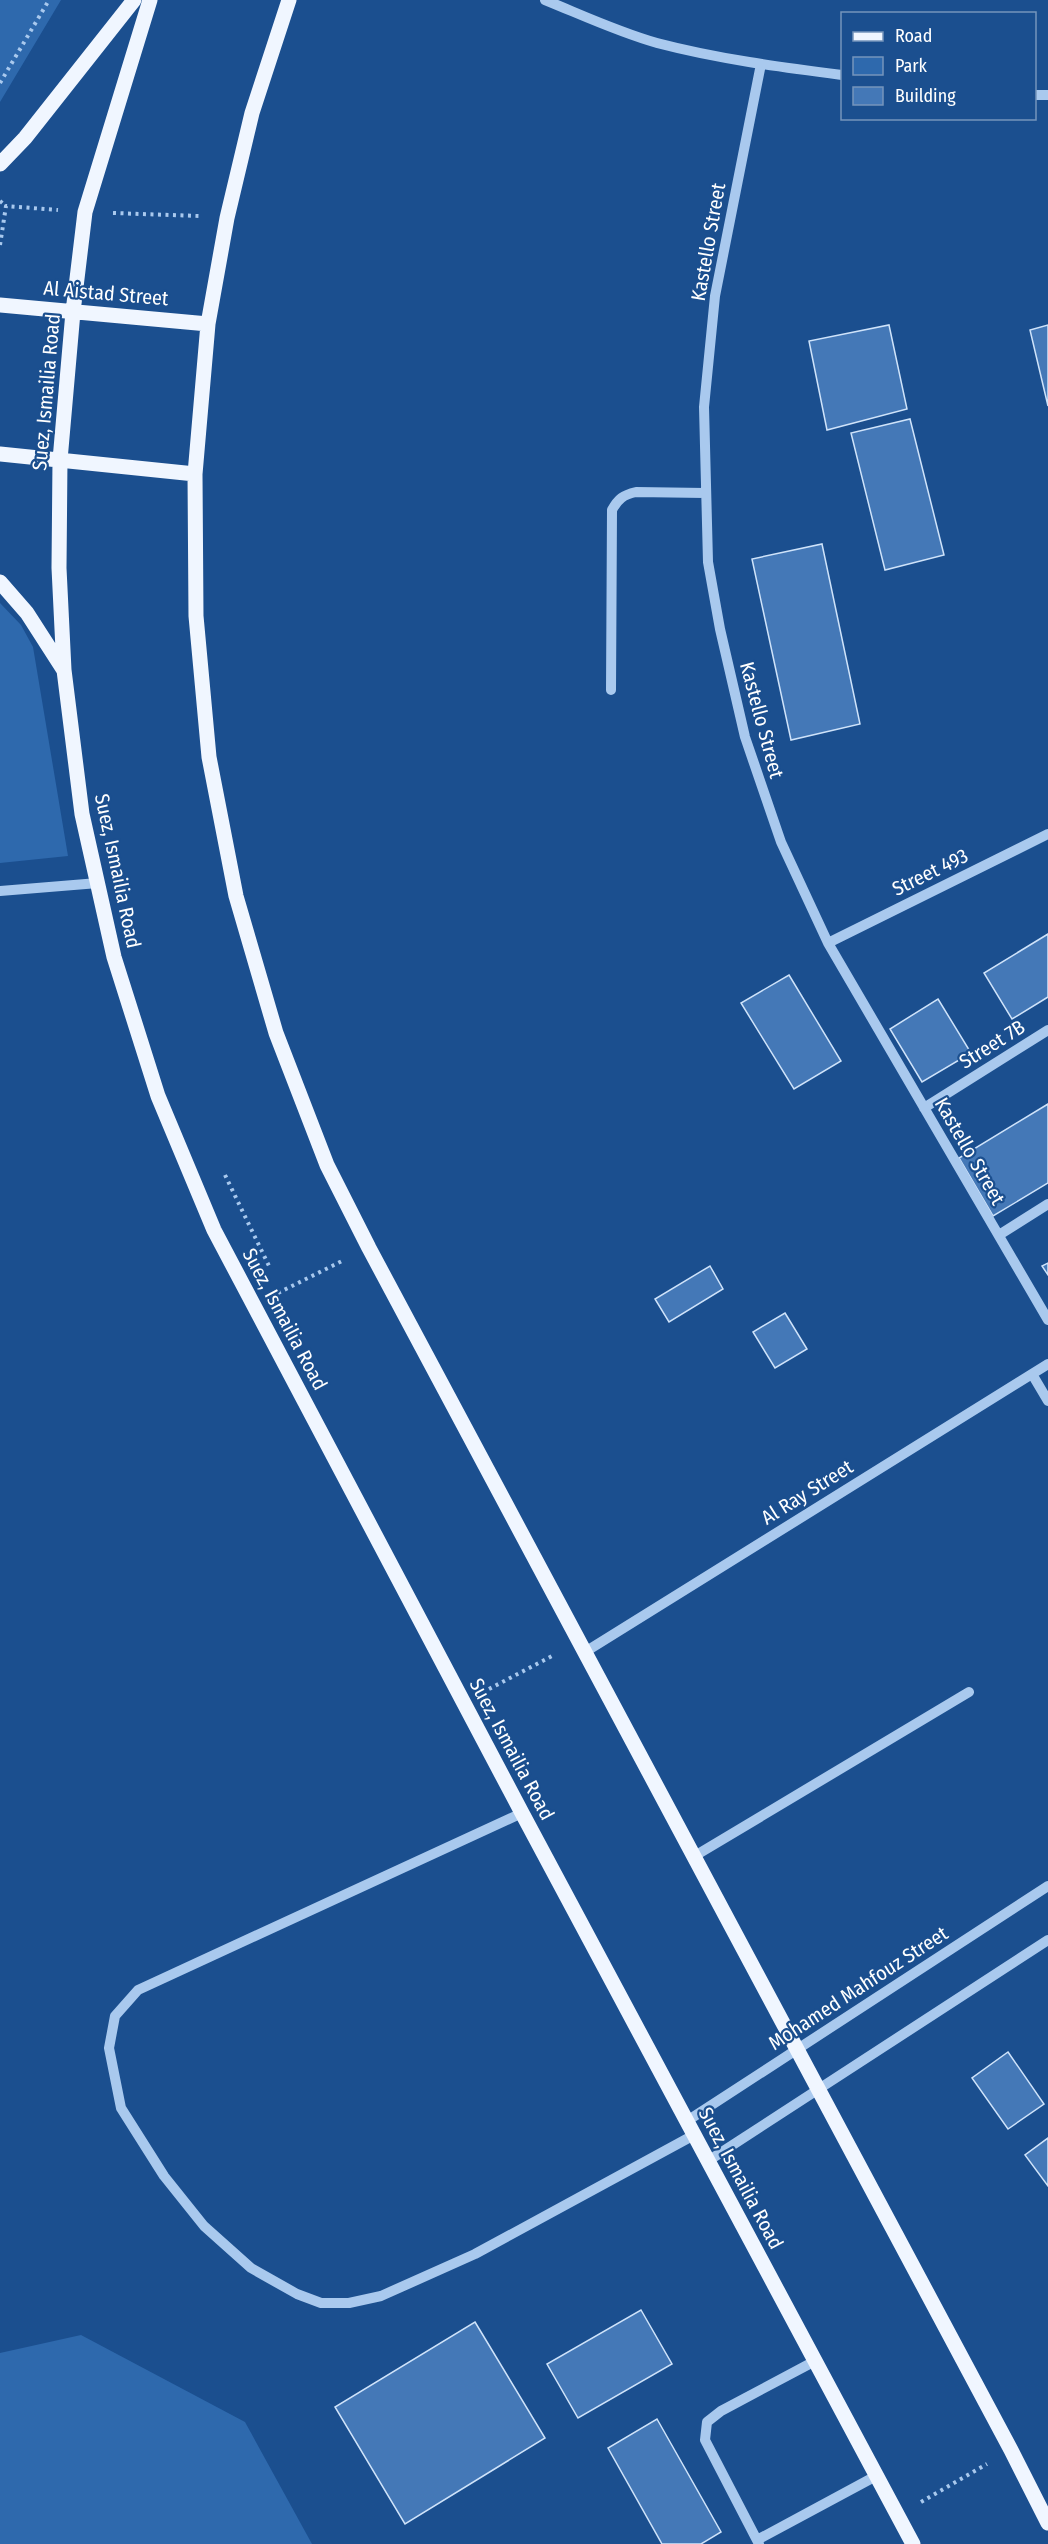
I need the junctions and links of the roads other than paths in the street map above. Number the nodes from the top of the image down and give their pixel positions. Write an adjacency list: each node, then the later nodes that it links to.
1 (134, 0): 7 (main road)
2 (150, 0): 9 (main road, Suez, Ismailia Road)
3 (289, 0): 10 (main road)
4 (549, 1): 5 (street)
5 (761, 64): 6 (street); 14 (street, Kastello Street)
6 (841, 75)
7 (0, 164)
8 (0, 305): 9 (main road, Al Aistad Street)
9 (73, 312): 10 (main road, Al Aistad Street); 12 (main road, Suez, Ismailia Road)
10 (208, 324): 13 (main road)
11 (0, 454): 12 (main road)
12 (60, 460): 13 (main road); 16 (main road, Suez, Ismailia Road)
13 (195, 474): 30 (main road)
14 (705, 493): 17 (street); 21 (street, Kastello Street)
15 (0, 582): 16 (main road)
16 (64, 670): 19 (main road, Suez, Ismailia Road)
17 (611, 690)
18 (1048, 834): 21 (street, Street 493)
19 (98, 883): 20 (street); 32 (main road, Suez, Ismailia Road)
20 (0, 891)
21 (828, 942): 23 (street, Kastello Street)
22 (1048, 1030): 23 (street, Street 7B)
23 (924, 1108): 25 (street, Kastello Street)
24 (1048, 1204): 25 (street)
25 (999, 1235): 26 (street, Kastello Street)
26 (1048, 1320)
27 (1048, 1364): 28 (street, Al Ray Street)
28 (1032, 1374): 29 (street); 30 (street, Al Ray Street)
29 (1048, 1401)
30 (581, 1647): 33 (main road)
31 (969, 1692): 33 (street)
32 (522, 1813): 38 (main road, Suez, Ismailia Road); 38 (street, Mohamed Mahfouz Street)
33 (693, 1857): 36 (main road)
34 (1048, 1886): 36 (street, Mohamed Mahfouz Street)
35 (1048, 1940): 37 (street)
36 (796, 2049): 37 (main road); 38 (street, Mohamed Mahfouz Street)
37 (818, 2089): 39 (street); 42 (main road)
38 (690, 2128): 39 (main road, Suez, Ismailia Road)
39 (708, 2161): 40 (main road, Suez, Ismailia Road)
40 (815, 2361): 41 (main road, Suez, Ismailia Road); 43 (street)
41 (876, 2476): 43 (street); 44 (main road, Suez, Ismailia Road)
42 (1048, 2523)
43 (758, 2542)
44 (913, 2544)

